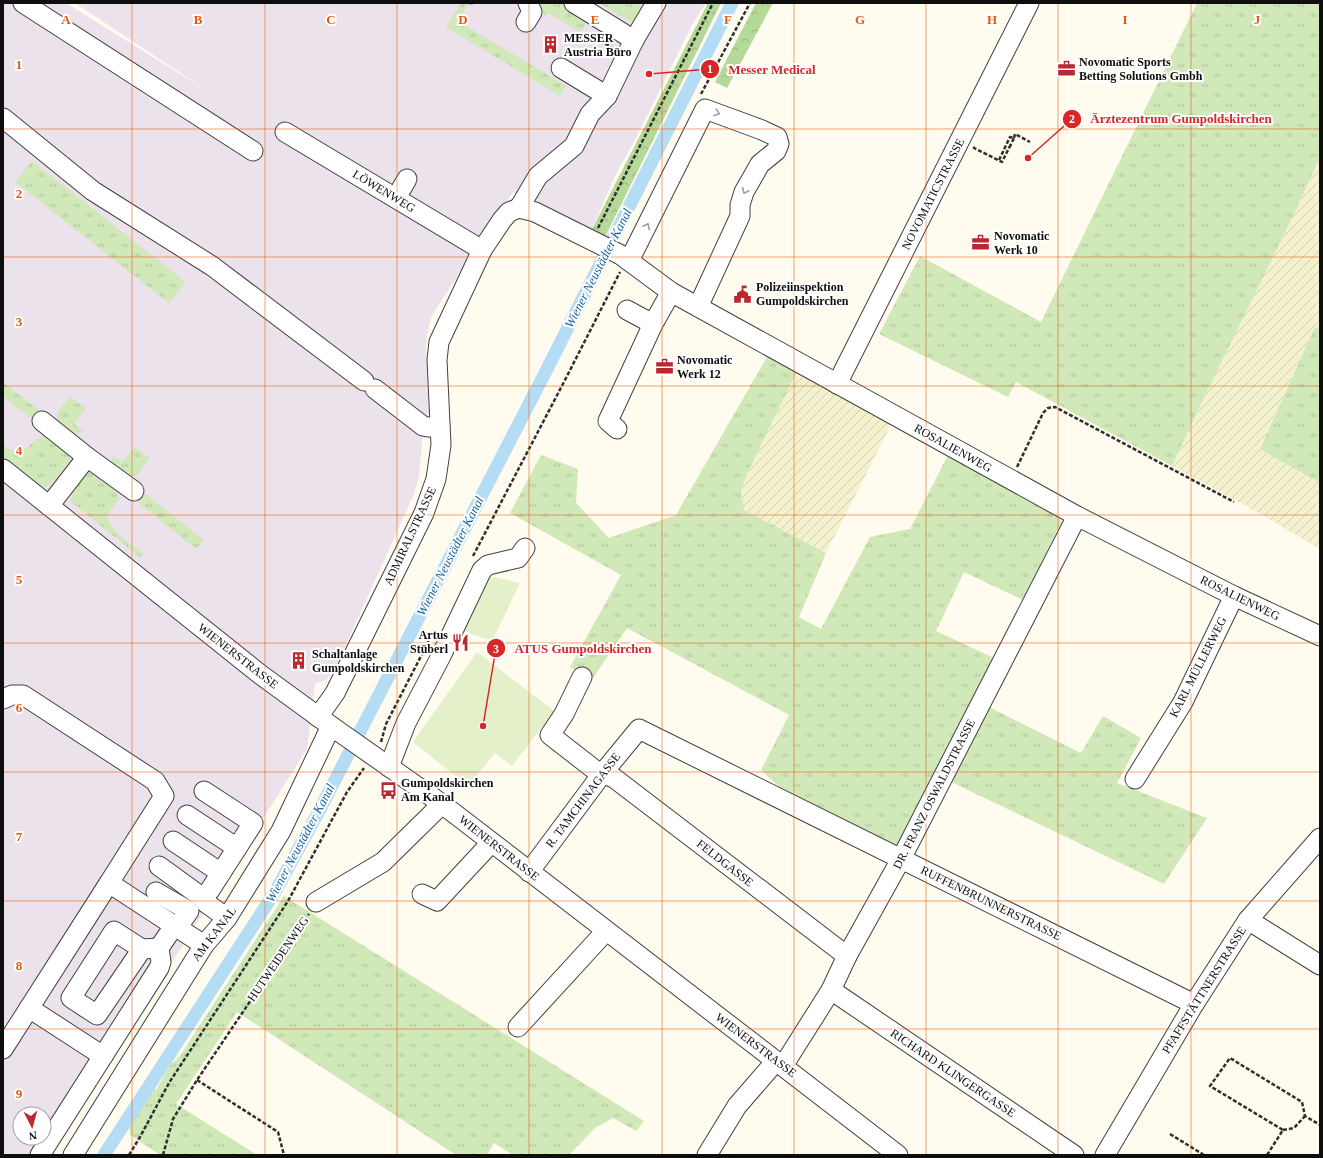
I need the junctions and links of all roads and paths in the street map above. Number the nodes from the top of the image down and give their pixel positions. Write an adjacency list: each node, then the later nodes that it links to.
1 (23, 3): 20 (street)
2 (469, 3): 3 (path)
3 (474, 3)
4 (528, 3): 10 (street)
5 (574, 3): 11 (street)
6 (656, 3): 11 (street)
7 (713, 3): 25 (path)
8 (750, 3): 14 (path)
9 (1029, 3): 32 (street, NOVOMATICSTRASSE)
10 (526, 22)
11 (634, 40): 13 (street)
12 (561, 68): 13 (street)
13 (606, 96): 24 (street)
14 (699, 99)
15 (3, 118): 34 (street)
16 (285, 132): 23 (street, LÖWENWEG)
17 (1014, 138): 18 (path); 21 (path); 21 (path)
18 (1030, 142)
19 (977, 143): 21 (path)
20 (253, 151)
21 (999, 160)
22 (407, 179): 23 (street)
23 (396, 198): 26 (street, LÖWENWEG)
24 (519, 208): 25 (street); 26 (street, ADMIRALSTRASSE)
25 (593, 241): 27 (street, ROSALIENWEG)
26 (482, 250): 34 (street, ADMIRALSTRASSE)
27 (622, 256): 28 (street, ROSALIENWEG); 29 (street, one-way to 29); 44 (path)
28 (671, 292): 29 (street, ROSALIENWEG); 31 (street)
29 (698, 307): 32 (street, ROSALIENWEG)
30 (626, 310): 31 (street)
31 (653, 324): 35 (street)
32 (837, 384): 38 (street, ROSALIENWEG)
33 (42, 421): 36 (street)
34 (440, 427): 50 (street, ADMIRALSTRASSE)
35 (617, 429)
36 (87, 457): 39 (street); 41 (street)
37 (3, 469): 41 (street, WIENERSTRASSE)
38 (1012, 480): 40 (path); 42 (street, ROSALIENWEG)
39 (134, 491)
40 (1234, 502)
41 (49, 506): 50 (street, WIENERSTRASSE)
42 (1077, 516): 45 (street, ROSALIENWEG); 63 (street, DR. FRANZ OSWALDSTRASSE)
43 (525, 548): 53 (street)
44 (470, 562)
45 (1234, 596): 47 (street, ROSALIENWEG); 55 (street, KARL MÜLLERWEG)
46 (437, 626): 52 (path)
47 (1320, 636)
48 (582, 677): 54 (street, FELDGASSE)
49 (3, 699): 67 (street)
50 (330, 726): 52 (street, WIENERSTRASSE); 72 (street, AM KANAL)
51 (638, 729): 54 (street, R. TAMCHINAGASSE); 63 (street, RUFFENBRUNNERSTRASSE)
52 (371, 754): 53 (street, WIENERSTRASSE); 93 (path)
53 (389, 767): 57 (street, WIENERSTRASSE)
54 (602, 774): 65 (street, R. TAMCHINAGASSE); 77 (street, FELDGASSE)
55 (1135, 779)
56 (204, 791): 62 (street)
57 (442, 804): 61 (street, WIENERSTRASSE); 71 (street)
58 (187, 815): 62 (street)
59 (1320, 838): 73 (street, PFAFFSTÄTTNERSTRASSE)
60 (172, 841): 66 (street)
61 (491, 843): 65 (street, WIENERSTRASSE); 69 (street)
62 (237, 848): 66 (street)
63 (901, 859): 77 (street, DR. FRANZ OSWALDSTRASSE); 80 (street, RUFFENBRUNNERSTRASSE)
64 (159, 866): 70 (street)
65 (529, 872): 75 (street, WIENERSTRASSE)
66 (221, 873): 70 (street)
67 (109, 883): 74 (street); 81 (street)
68 (156, 892): 74 (street)
69 (422, 894)
70 (203, 898): 72 (street)
71 (316, 902): 86 (path, HUTWEIDENWEG)
72 (227, 918): 76 (street, AM KANAL)
73 (1248, 920): 78 (street); 80 (street, PFAFFSTÄTTNERSTRASSE)
74 (175, 927): 76 (street); 84 (street)
75 (606, 931): 82 (street); 85 (street, WIENERSTRASSE)
76 (204, 945): 92 (street, AM KANAL)
77 (847, 956): 79 (street, DR. FRANZ OSWALDSTRASSE)
78 (1320, 966)
79 (831, 990): 85 (street, DR. FRANZ OSWALDSTRASSE); 98 (street, RICHARD KLINGERGASSE)
80 (1194, 1004): 99 (street, PFAFFSTÄTTNERSTRASSE)
81 (29, 1008): 83 (street); 84 (street)
82 (518, 1027)
83 (3, 1049)
84 (104, 1056): 91 (street)
85 (779, 1063): 96 (street, DR. FRANZ OSWALDSTRASSE); 97 (street, WIENERSTRASSE)
86 (197, 1080): 94 (path, HUTWEIDENWEG); 95 (path)
87 (1305, 1116): 88 (path); 89 (path); 89 (path)
88 (1320, 1125)
89 (1283, 1130): 101 (path)
90 (1170, 1134): 100 (path)
91 (40, 1155)
92 (73, 1155)
93 (129, 1155)
94 (163, 1155)
95 (284, 1155)
96 (707, 1155)
97 (898, 1155)
98 (1074, 1155)
99 (1105, 1155)
100 (1204, 1155)
101 (1267, 1155)

